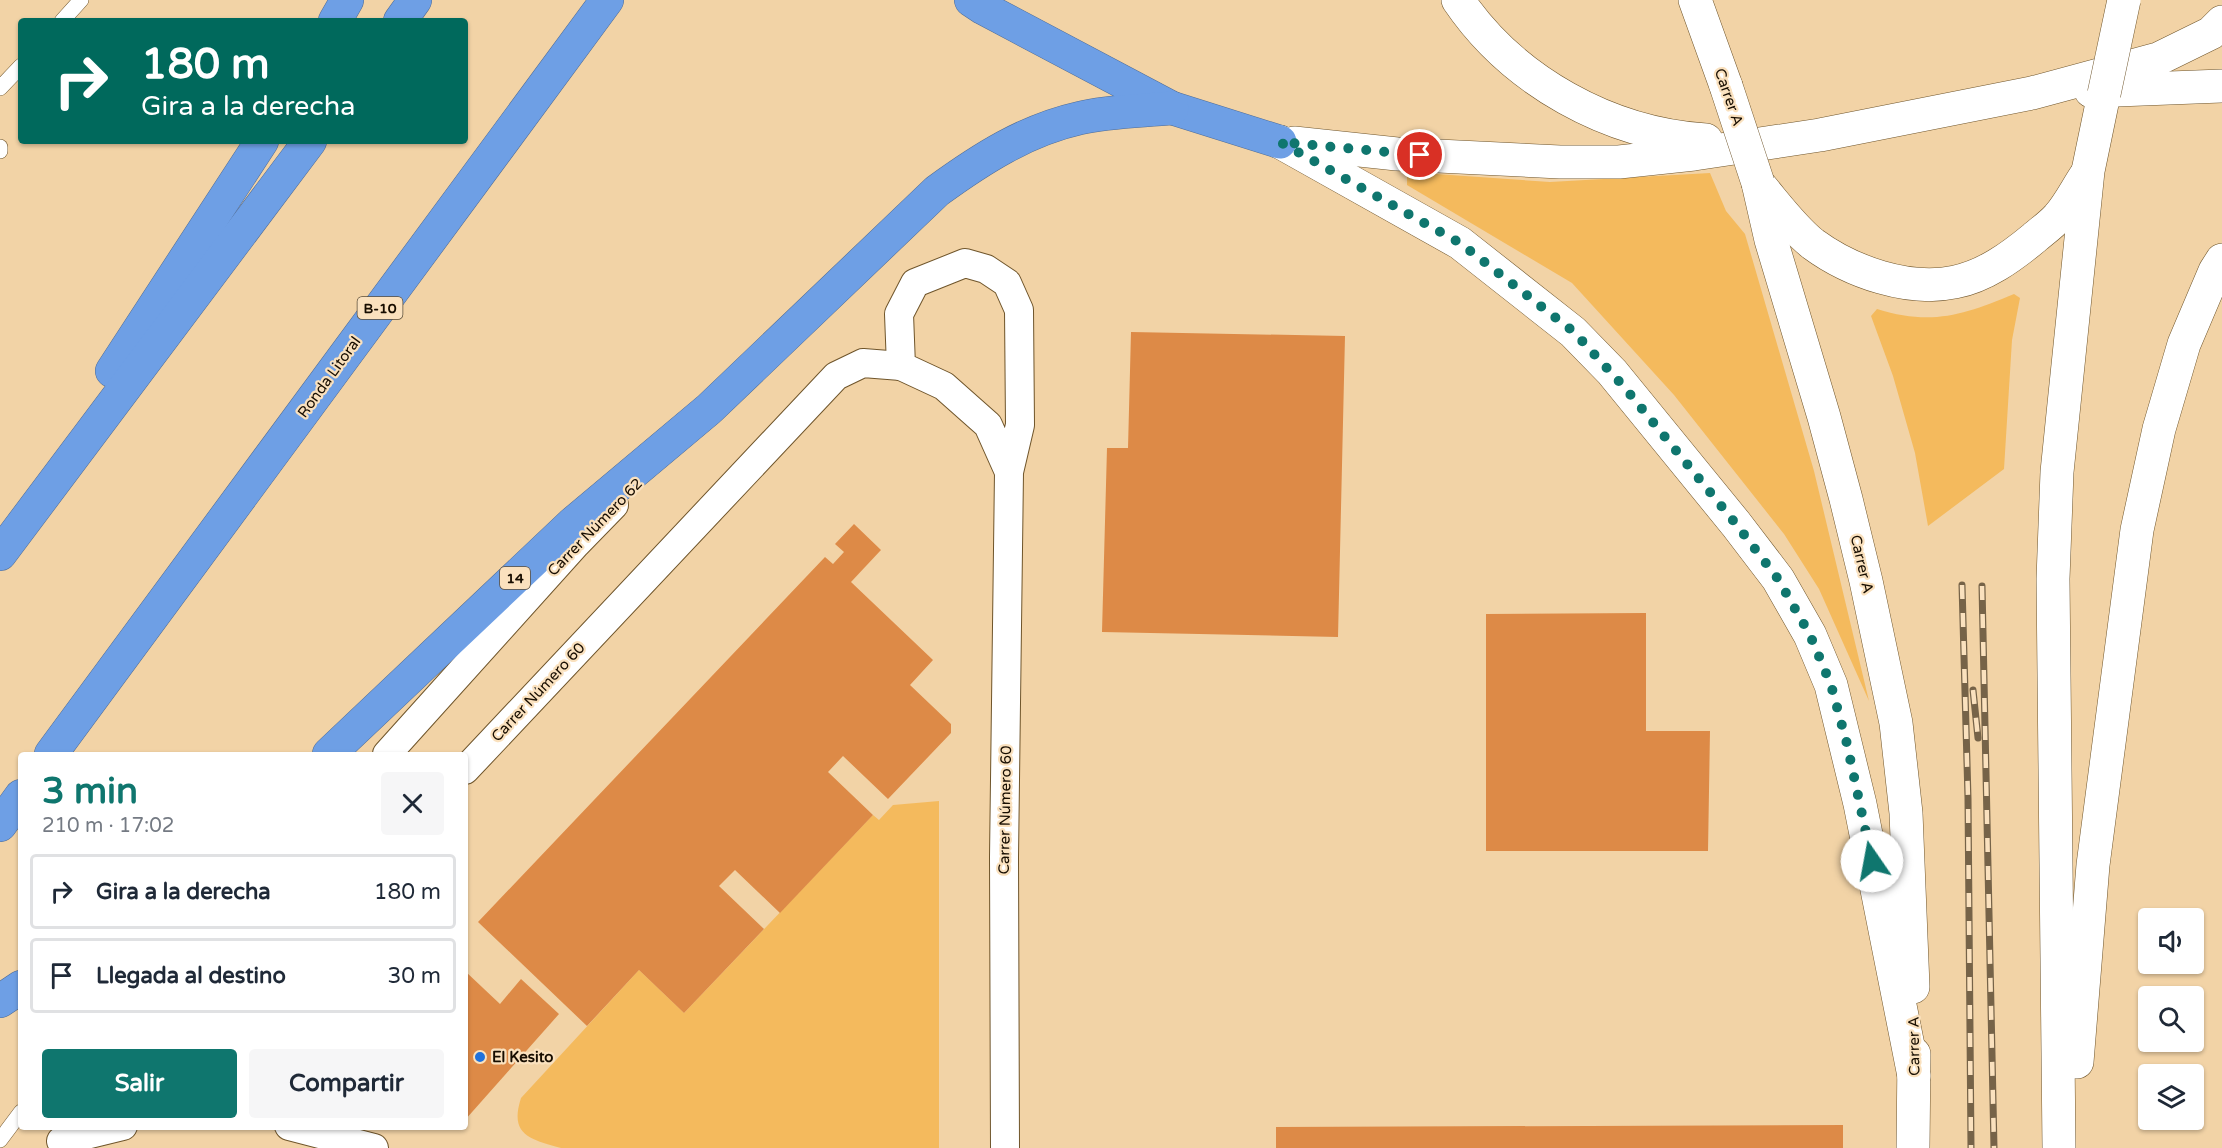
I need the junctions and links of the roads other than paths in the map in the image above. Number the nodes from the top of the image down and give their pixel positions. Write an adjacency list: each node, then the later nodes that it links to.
1 (81, 0): 9 (lane)
2 (347, 0): 10 (highway)
3 (415, 0): 11 (highway)
4 (607, 0): 30 (highway, Ronda Litoral / B-10)
5 (971, 0): 17 (highway)
6 (1458, 0): 21 (main road)
7 (1695, 0): 23 (main road, Carrer A, bridge)
8 (2124, 0): 22 (main road, bridge)
9 (65, 18)
10 (337, 18)
11 (402, 18)
12 (2222, 22): 16 (main road)
13 (18, 69): 15 (lane)
14 (2222, 86): 16 (main road)
15 (0, 88)
16 (2032, 93): 21 (main road)
17 (1172, 108): 18 (highway); 26 (highway)
18 (1280, 142): 21 (main road); 38 (main road)
19 (260, 144): 28 (highway)
20 (308, 144): 29 (highway)
21 (1762, 144)
22 (2088, 171): 23 (main road); 47 (main road)
23 (1758, 183): 38 (main road, Carrer A)
24 (2222, 260): 48 (main road)
25 (901, 366): 27 (street, Carrer Número 60); 27 (street, Carrer Número 60); 33 (street, Carrer Número 60)
26 (709, 409): 31 (highway, 14); 32 (street, Carrer Número 62)
27 (1009, 472): 45 (street, Carrer Número 60)
28 (0, 542)
29 (0, 554)
30 (52, 752)
31 (330, 752)
32 (389, 752)
33 (468, 767)
34 (18, 800): 35 (highway)
35 (0, 825)
36 (18, 989): 37 (highway)
37 (0, 1001)
38 (1914, 1076): 46 (main road, Carrer A)
39 (18, 1116): 43 (lane)
40 (105, 1130): 42 (street)
41 (304, 1130): 44 (street)
42 (64, 1139)
43 (0, 1140)
44 (374, 1148)
45 (1005, 1148)
46 (1913, 1148)
47 (2059, 1148)
48 (2070, 1148)

